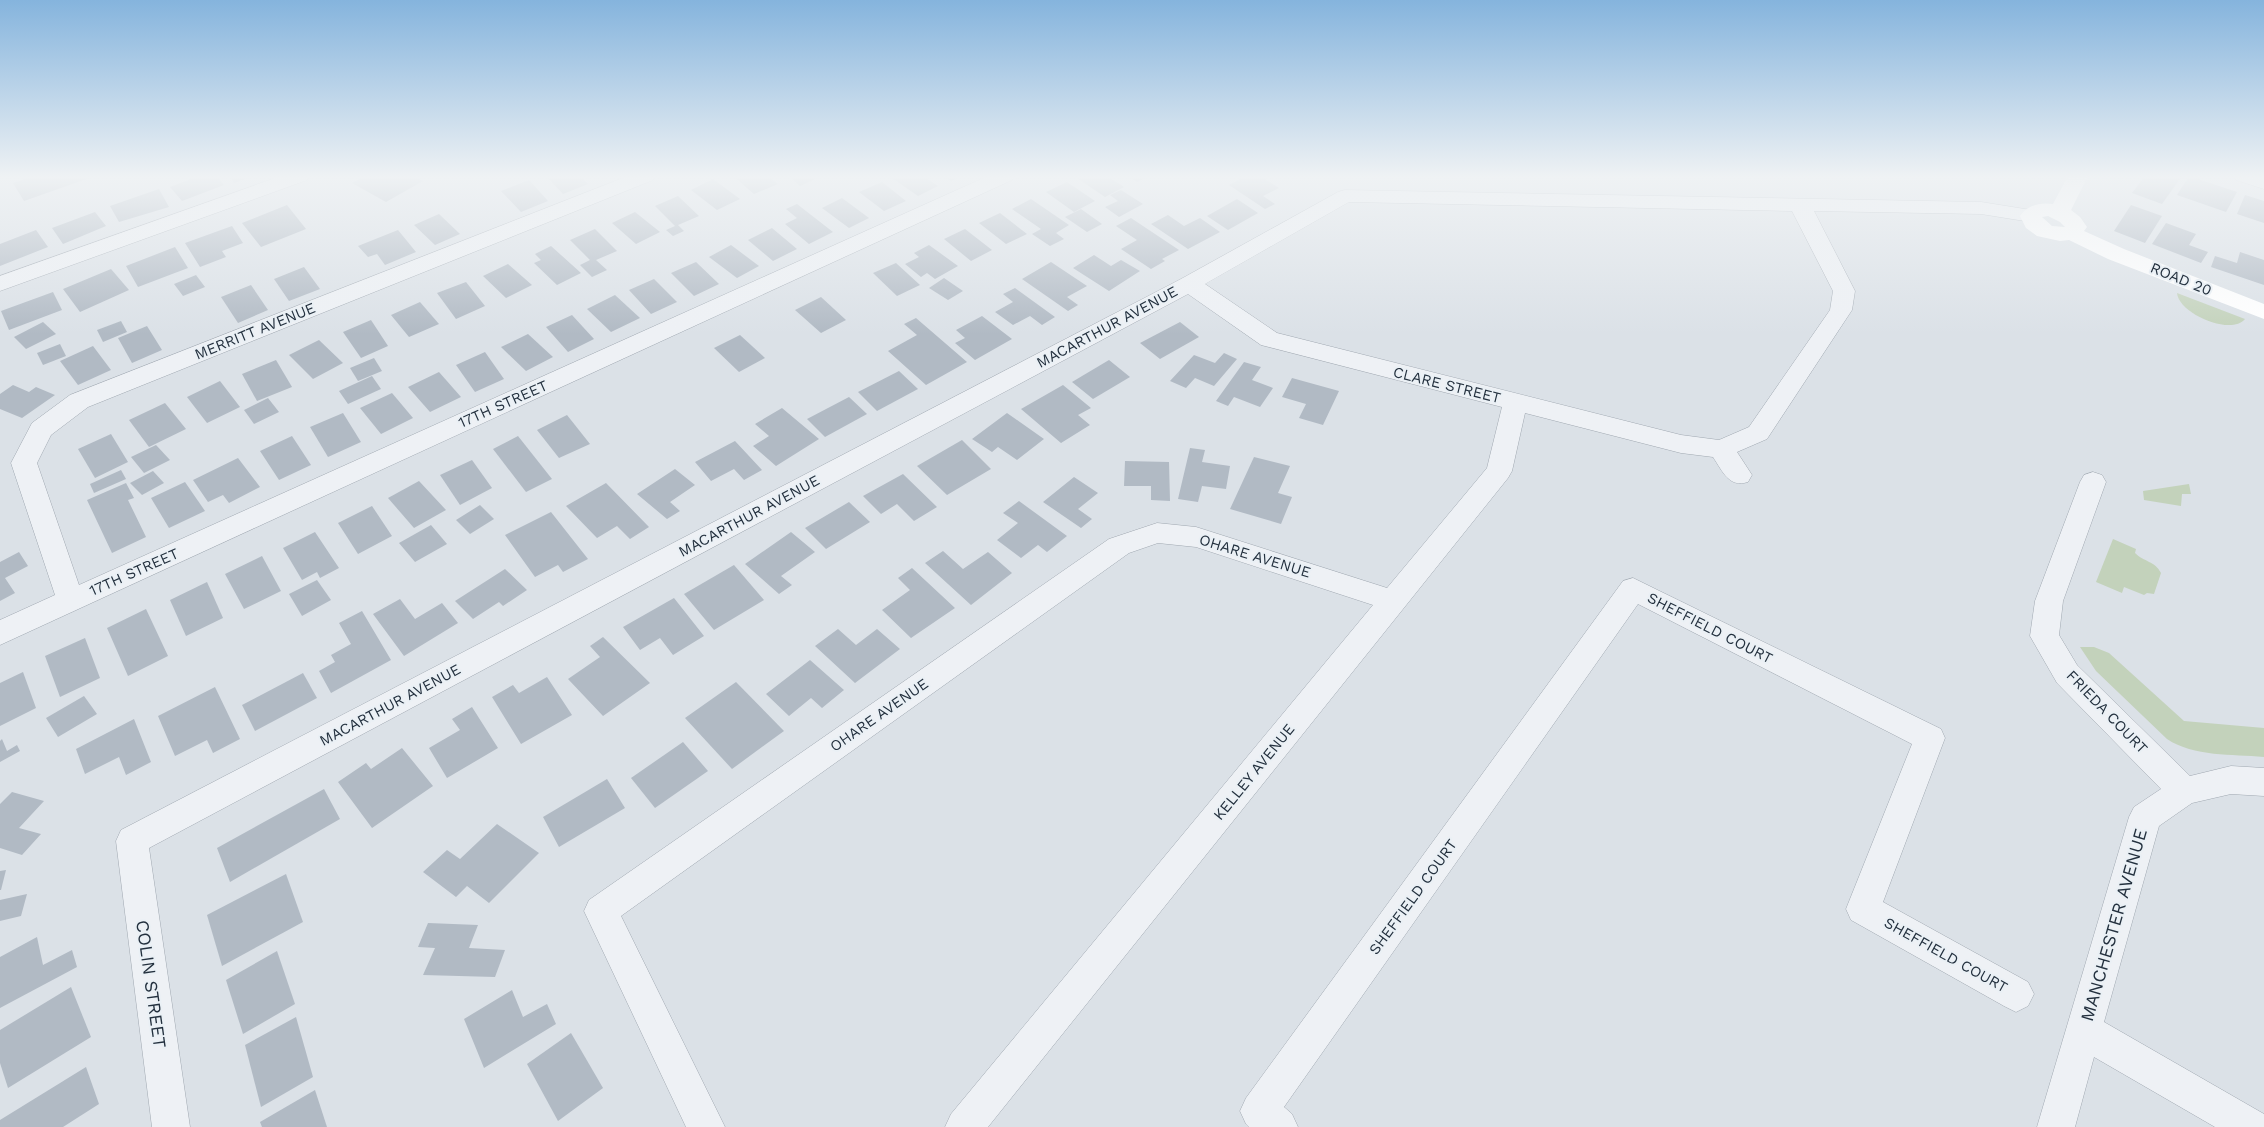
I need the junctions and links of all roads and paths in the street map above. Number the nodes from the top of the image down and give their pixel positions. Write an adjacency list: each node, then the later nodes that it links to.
1 (154, 229): 9 (street)
2 (513, 229): 17 (street, MERRITT AVENUE)
3 (889, 229): 17 (street, 17TH STREET)
4 (1277, 229): 10 (street, MACARTHUR AVENUE)
5 (1812, 229): 13 (street)
6 (2042, 229): 8 (street, ROAD 20)
7 (2075, 229): 8 (street)
8 (2072, 233): 11 (street, ROAD 20)
9 (0, 284)
10 (1189, 284): 12 (street, CLARE STREET); 21 (street, MACARTHUR AVENUE)
11 (2264, 312)
12 (1515, 402): 13 (street, CLARE STREET); 16 (street, KELLEY AVENUE)
13 (1721, 449): 14 (street)
14 (1739, 475)
15 (2093, 482): 20 (street, FRIEDA COURT)
16 (1394, 600): 25 (street, OHARE AVENUE); 26 (street, KELLEY AVENUE)
17 (71, 601): 18 (street, 17TH STREET)
18 (0, 633)
19 (2264, 782): 20 (street, MANCHESTER AVENUE)
20 (2184, 791): 23 (street, MANCHESTER AVENUE)
21 (132, 841): 24 (street, COLIN STREET)
22 (2016, 994): 27 (street, SHEFFIELD COURT)
23 (2084, 1031): 28 (street, MANCHESTER AVENUE); 29 (street)
24 (167, 1125)
25 (706, 1127)
26 (964, 1127)
27 (1279, 1127)
28 (2056, 1127)
29 (2251, 1127)

